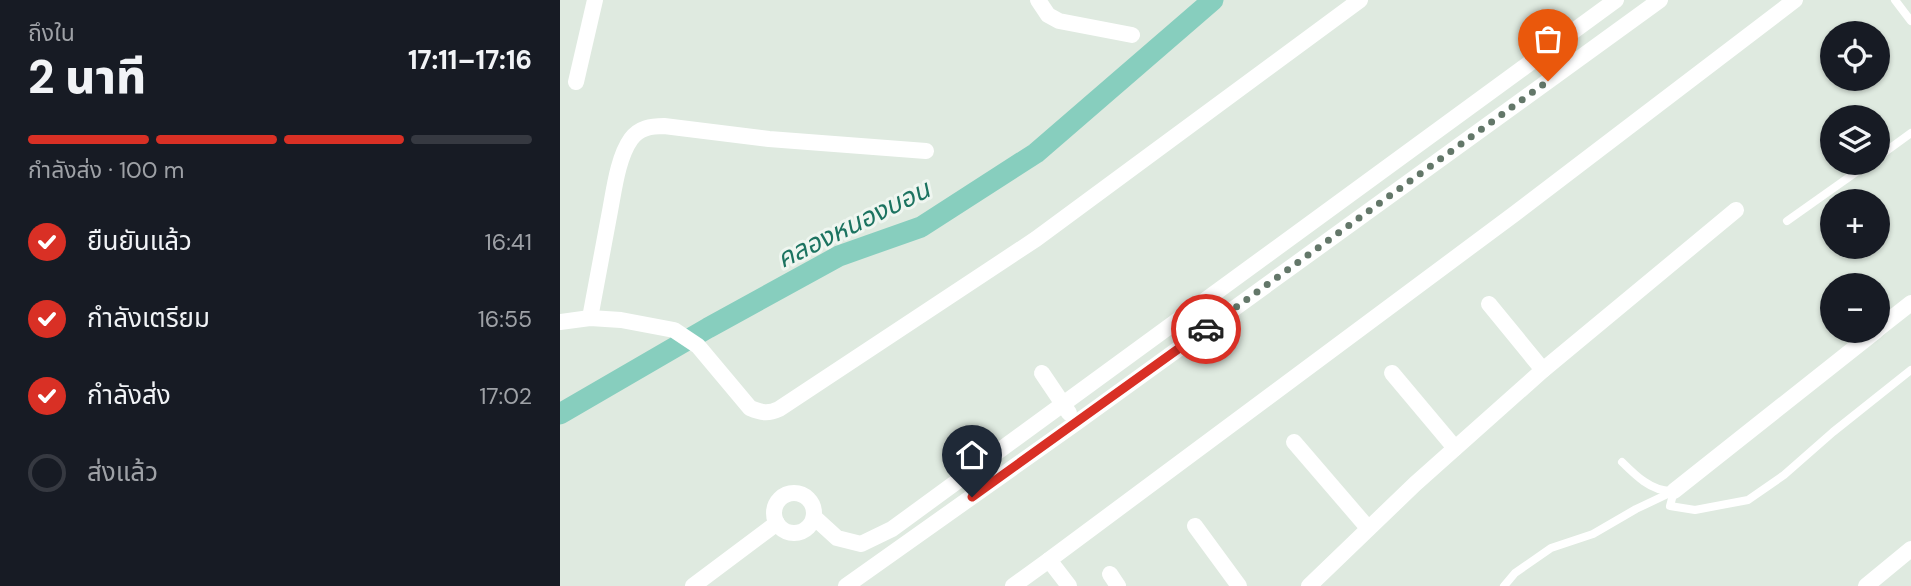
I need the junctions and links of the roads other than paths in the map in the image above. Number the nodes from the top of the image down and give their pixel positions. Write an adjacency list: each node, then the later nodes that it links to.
1 (595, 0): 10 (street)
2 (1038, 0): 9 (street)
3 (1360, 0): 19 (street)
4 (1616, 0): 27 (street)
5 (1660, 0): 28 (street)
6 (1795, 0): 38 (street)
7 (1895, 0): 8 (lane)
8 (1911, 22)
9 (1132, 35)
10 (576, 82)
11 (1911, 133): 12 (lane)
12 (1890, 148)
13 (926, 151): 19 (street)
14 (1852, 175): 16 (lane)
15 (1736, 210): 23 (street)
16 (1787, 221)
17 (1911, 303): 20 (street)
18 (1489, 304): 23 (street)
19 (590, 318): 21 (street)
20 (1890, 320)
21 (560, 323)
22 (1861, 343): 32 (street)
23 (1543, 370): 30 (street)
24 (1911, 370): 32 (lane)
25 (1042, 373): 27 (street)
26 (1392, 373): 30 (street)
27 (1063, 404): 28 (street); 33 (street)
28 (1076, 424): 40 (street)
29 (1294, 442): 36 (street)
30 (1455, 448): 36 (street)
31 (1622, 462): 32 (lane)
32 (1674, 491): 45 (lane)
33 (814, 517): 34 (street); 34 (street)
34 (777, 523): 39 (street)
35 (1195, 527): 43 (street)
36 (1368, 528): 44 (street)
37 (1911, 549): 46 (street)
38 (1049, 560): 41 (street); 42 (street)
39 (693, 586)
40 (846, 586)
41 (1013, 586)
42 (1069, 586)
43 (1239, 586)
44 (1308, 586)
45 (1504, 586)
46 (1866, 586)

